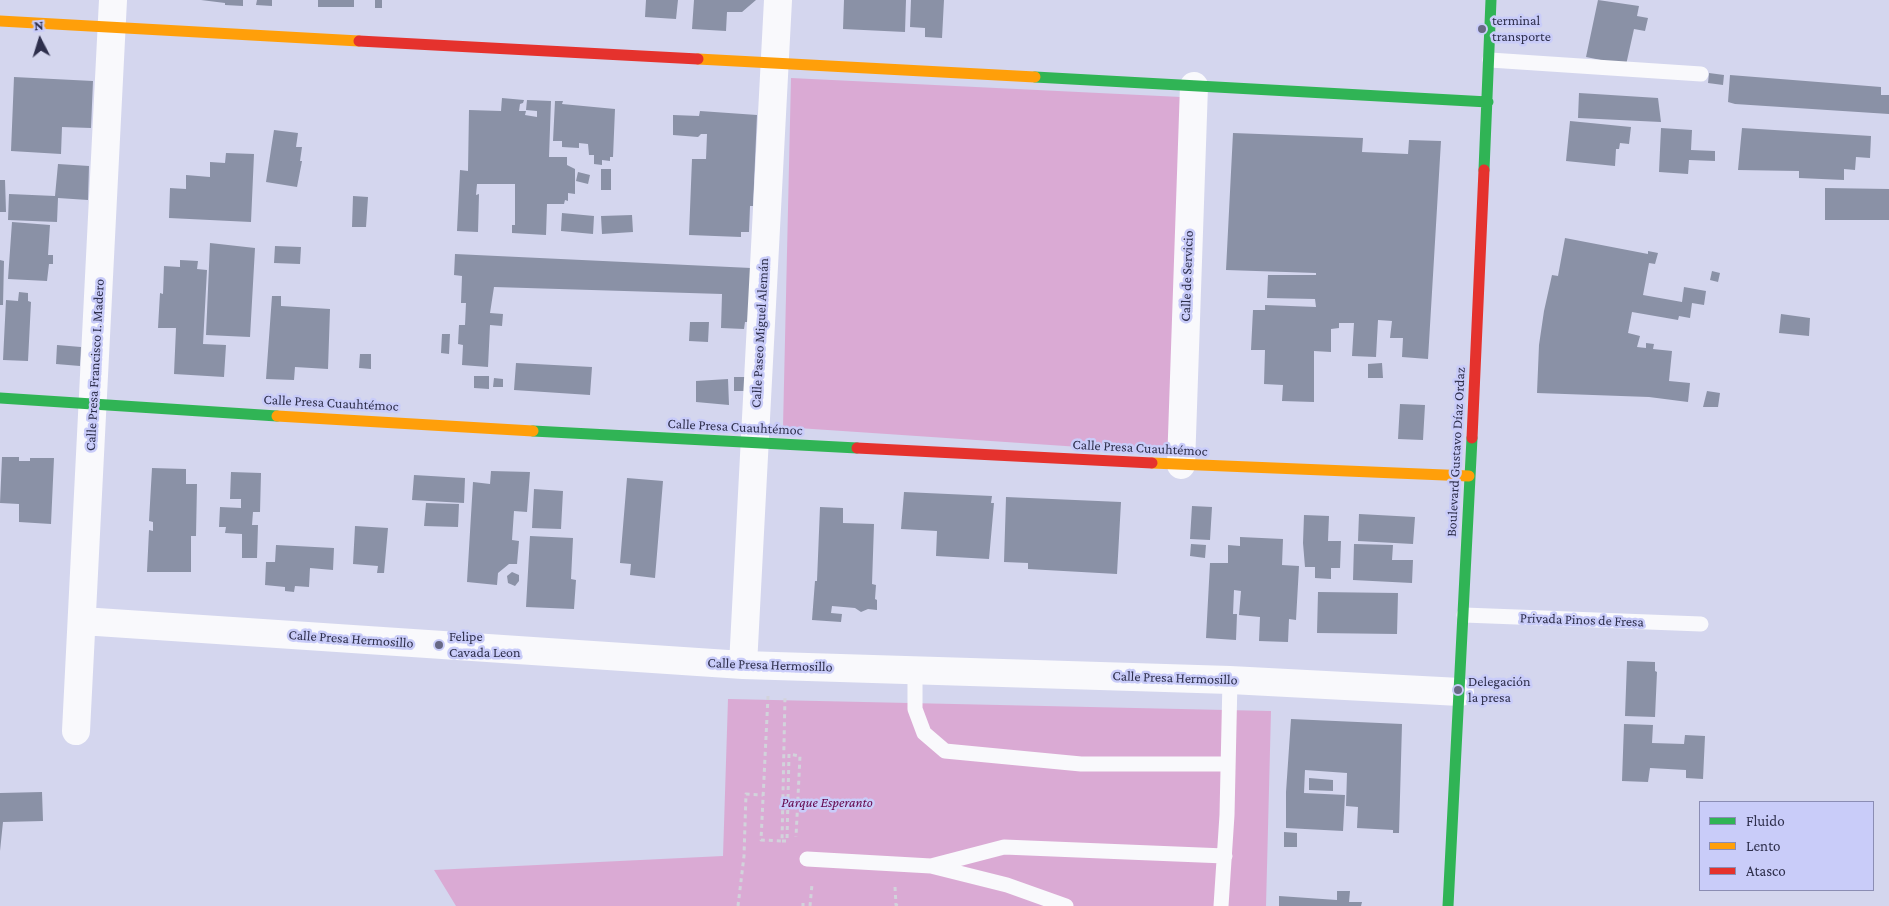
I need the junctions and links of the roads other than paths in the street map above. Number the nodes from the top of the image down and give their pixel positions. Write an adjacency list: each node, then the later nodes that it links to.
1 (113, 0): 5 (street, Calle Presa Francisco I. Madero)
2 (778, 0): 7 (street, Calle Paseo Miguel Alemán)
3 (1491, 0): 6 (street, Boulevard Gustavo Díaz Ordaz)
4 (0, 21): 5 (street)
5 (111, 27): 7 (street); 12 (street, Calle Presa Francisco I. Madero)
6 (1490, 60): 8 (lane); 10 (street, Boulevard Gustavo Díaz Ordaz)
7 (775, 63): 9 (street); 13 (street, Calle Paseo Miguel Alemán)
8 (1701, 74)
9 (1194, 86): 10 (street); 14 (street, Calle de Servicio)
10 (1488, 102): 15 (street, Boulevard Gustavo Díaz Ordaz)
11 (0, 398): 12 (street, Calle Presa Cuauhtémoc)
12 (93, 404): 13 (street, Calle Presa Cuauhtémoc); 17 (street, Calle Presa Francisco I. Madero)
13 (754, 443): 14 (street, Calle Presa Cuauhtémoc); 19 (street, Calle Paseo Miguel Alemán)
14 (1181, 465): 15 (street, Calle Presa Cuauhtémoc)
15 (1469, 476): 16 (street, Boulevard Gustavo Díaz Ordaz)
16 (1464, 615): 18 (lane, Privada Pinos de Fresa); 22 (street, Boulevard Gustavo Díaz Ordaz)
17 (82, 621): 19 (street, Calle Presa Hermosillo); 23 (street, Calle Presa Francisco I. Madero)
18 (1700, 624)
19 (743, 665): 20 (street, Calle Presa Hermosillo)
20 (915, 670): 21 (street, Calle Presa Hermosillo); 24 (lane)
21 (1230, 680): 22 (street, Calle Presa Hermosillo); 24 (lane)
22 (1460, 692): 30 (street, Boulevard Gustavo Díaz Ordaz)
23 (76, 731)
24 (1228, 764): 25 (lane)
25 (1225, 856): 27 (lane); 29 (lane)
26 (807, 859): 27 (lane)
27 (931, 866): 28 (lane)
28 (1066, 906)
29 (1221, 906)
30 (1448, 906)

